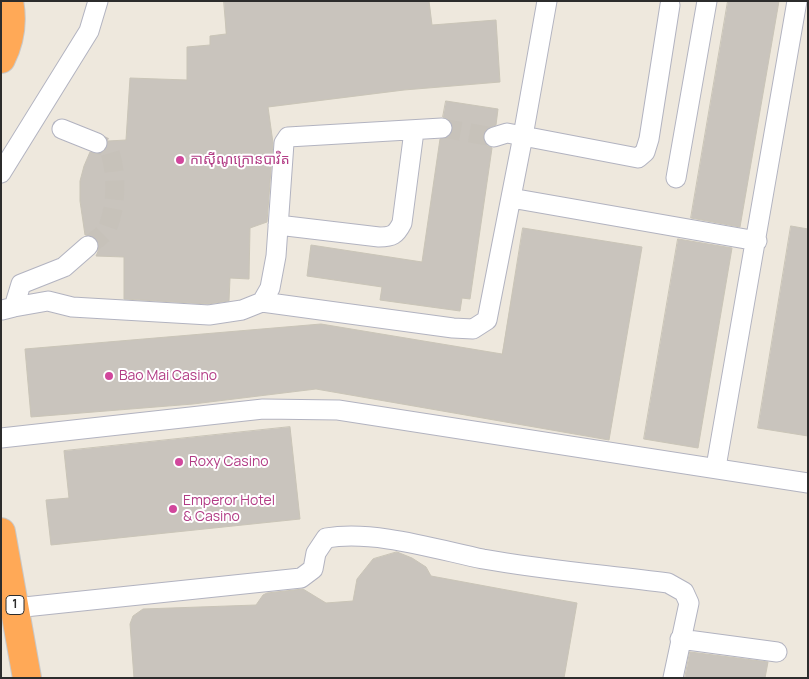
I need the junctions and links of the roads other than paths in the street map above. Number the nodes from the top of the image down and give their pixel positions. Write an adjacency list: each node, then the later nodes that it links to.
1 (9, 1): 7 (highway)
2 (98, 1): 14 (street)
3 (547, 1): 11 (street)
4 (707, 1): 15 (street)
5 (797, 1): 18 (street)
6 (670, 5): 11 (street)
7 (1, 59)
8 (442, 128): 10 (street)
9 (62, 129): 13 (street)
10 (414, 131): 17 (street); 17 (street)
11 (523, 136): 12 (street); 16 (street)
12 (494, 137)
13 (97, 143)
14 (1, 174)
15 (676, 178)
16 (511, 198): 18 (street); 20 (street)
17 (278, 225): 20 (street)
18 (757, 241): 23 (street)
19 (88, 246): 21 (street)
20 (262, 302): 21 (street)
21 (7, 309)
22 (1, 438): 23 (street)
23 (716, 467): 24 (street)
24 (808, 483)
25 (1, 532): 26 (highway, 1)
26 (15, 608): 27 (street); 29 (highway, 1)
27 (680, 640): 28 (street); 30 (street)
28 (777, 652)
29 (27, 678)
30 (673, 678)

